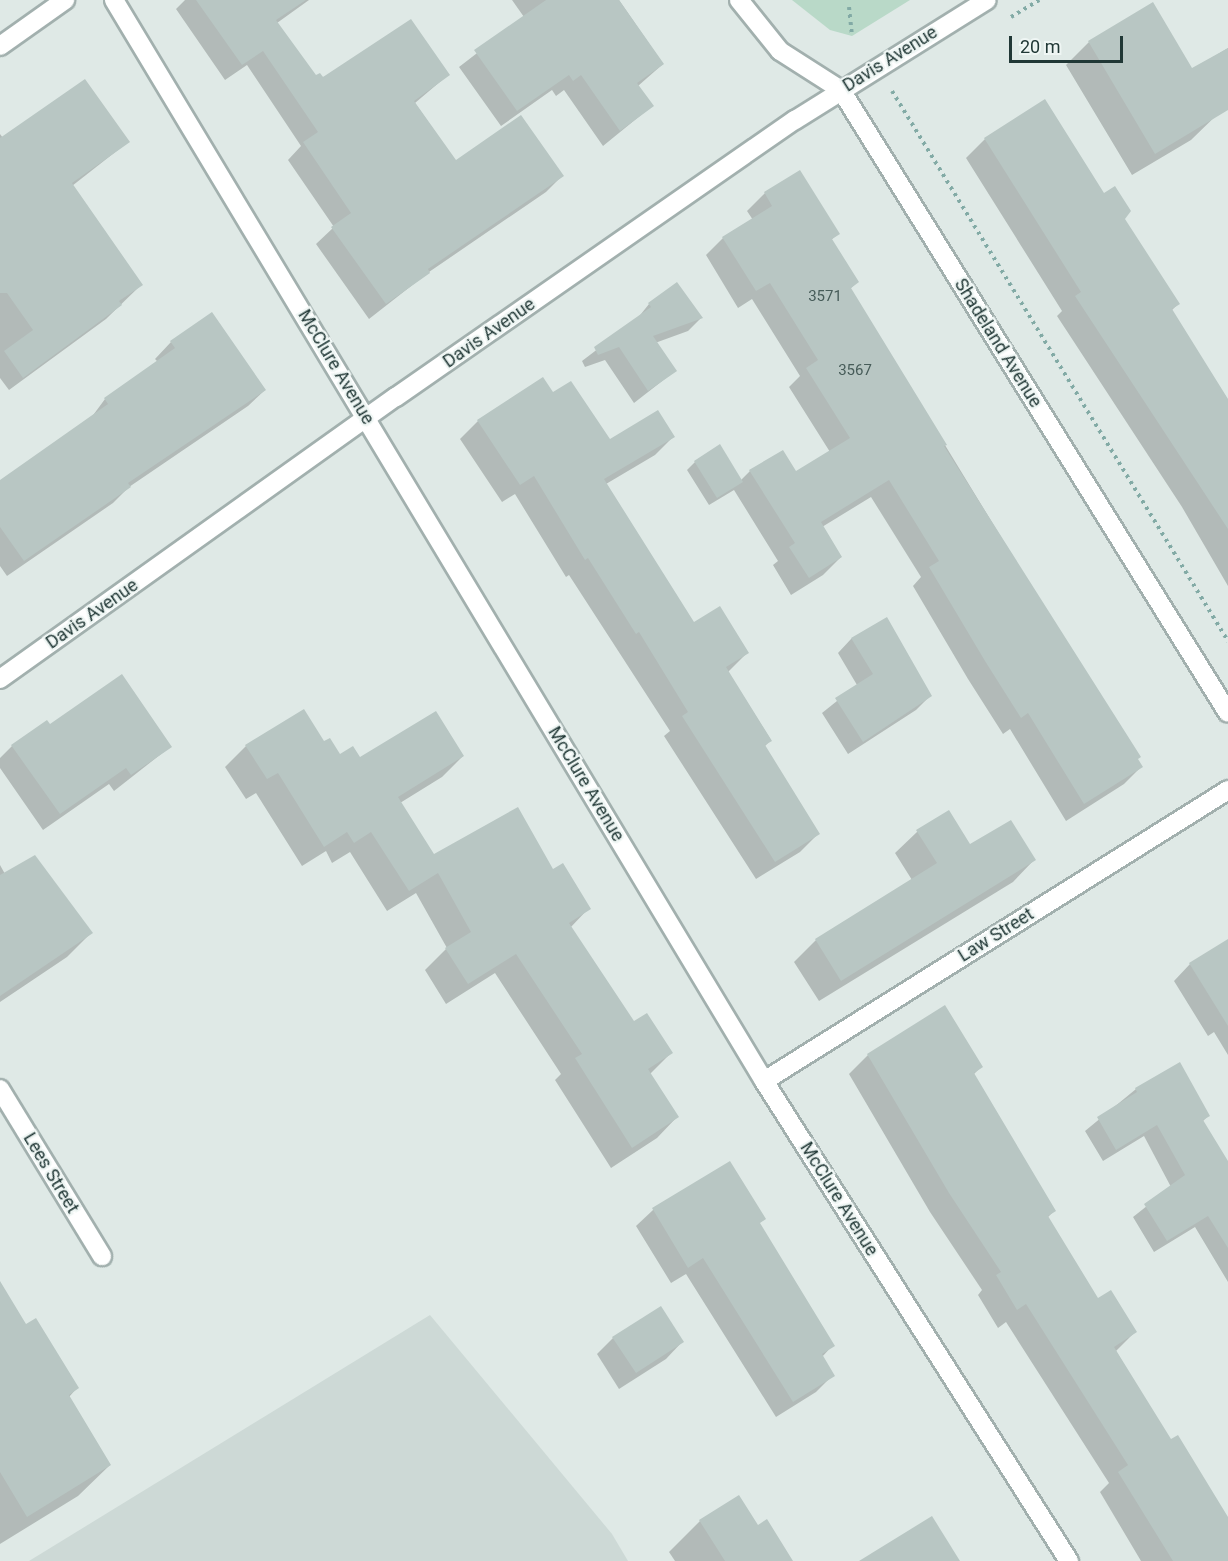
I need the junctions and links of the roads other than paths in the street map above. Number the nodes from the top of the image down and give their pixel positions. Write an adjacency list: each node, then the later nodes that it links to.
1 (65, 0): 5 (street)
2 (114, 0): 7 (street, McClure Avenue)
3 (739, 0): 6 (street, Shadeland Avenue)
4 (987, 0): 6 (street, Davis Avenue)
5 (0, 46)
6 (841, 90): 7 (street, Davis Avenue); 9 (street, Shadeland Avenue)
7 (367, 418): 8 (street, Davis Avenue); 11 (street, McClure Avenue)
8 (0, 680)
9 (1228, 713)
10 (1228, 790): 11 (street, Law Street)
11 (764, 1080): 14 (street, McClure Avenue)
12 (0, 1089): 13 (street, Lees Street)
13 (102, 1256)
14 (1069, 1561)

